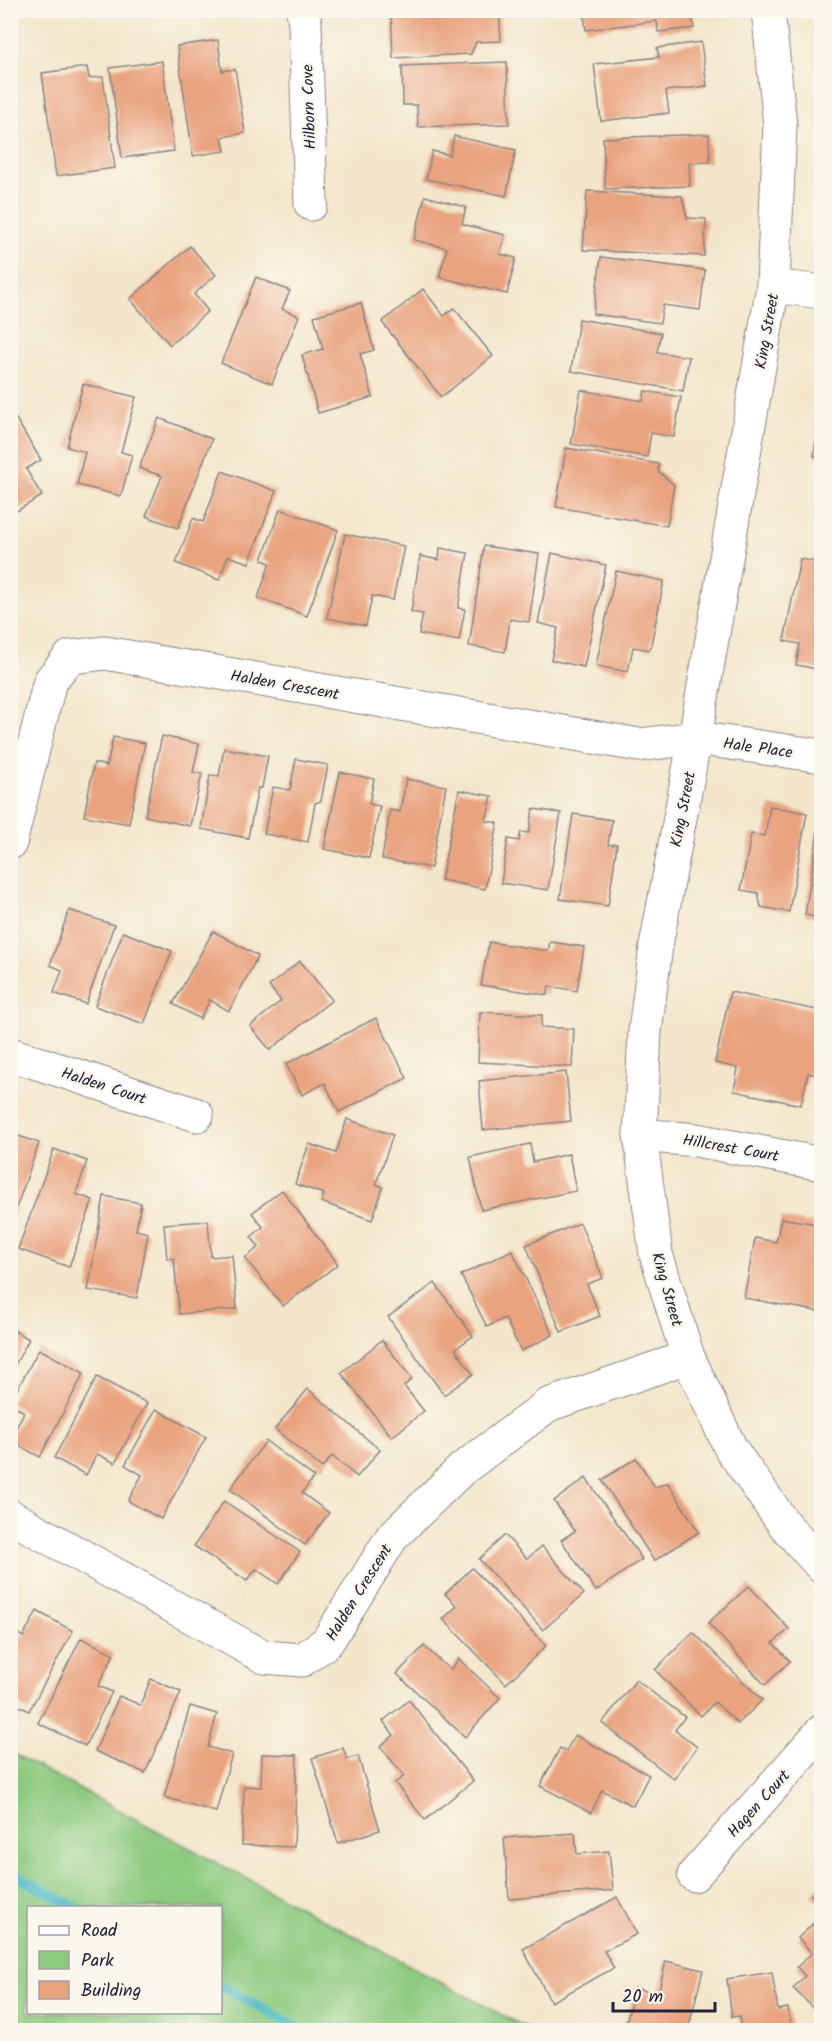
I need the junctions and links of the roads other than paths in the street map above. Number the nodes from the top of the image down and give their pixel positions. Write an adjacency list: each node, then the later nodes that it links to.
1 (303, 10): 3 (street, Hilborn Cove)
2 (768, 10): 4 (street, King Street)
3 (311, 204)
4 (773, 286): 5 (street); 6 (street, King Street)
5 (822, 292)
6 (695, 738): 7 (street, Hale Place); 8 (street, Halden Crescent); 11 (street, King Street)
7 (822, 756)
8 (10, 843)
9 (10, 1054): 10 (street, Halden Court)
10 (197, 1115)
11 (640, 1135): 12 (street, Hillcrest Court); 13 (street, King Street)
12 (822, 1164)
13 (688, 1357): 14 (street, Halden Crescent); 15 (street, King Street)
14 (10, 1516)
15 (822, 1567)
16 (822, 1731): 17 (street, Hagen Court)
17 (694, 1875)

